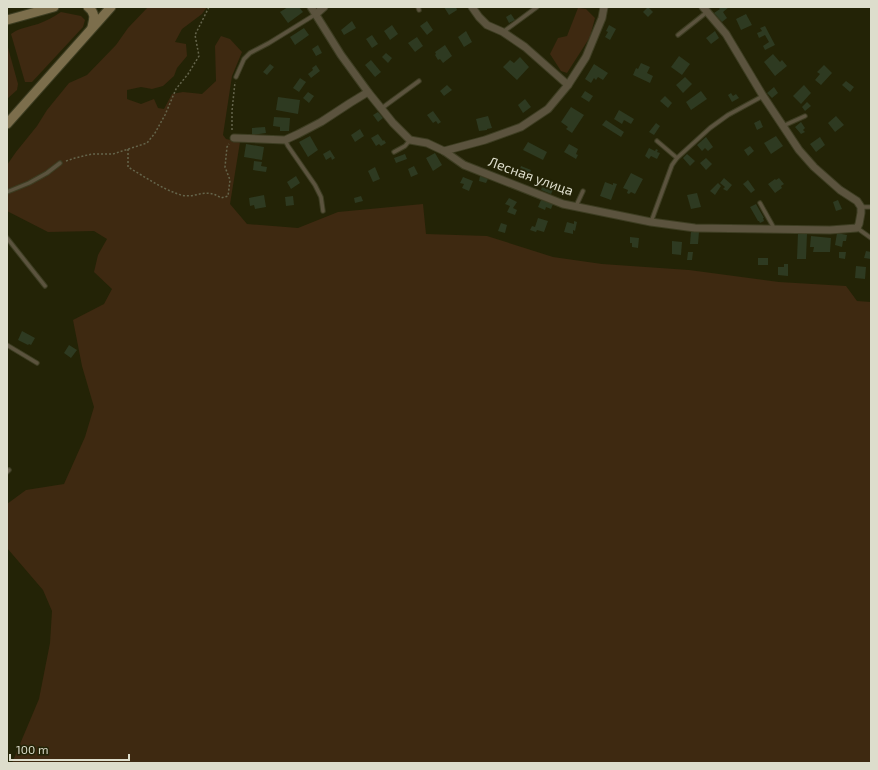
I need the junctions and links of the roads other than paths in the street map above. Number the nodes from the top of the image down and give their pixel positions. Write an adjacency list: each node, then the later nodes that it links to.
1 (54, 7): 11 (street)
2 (88, 7): 12 (street)
3 (111, 7): 12 (street)
4 (311, 7): 10 (street)
5 (324, 7): 10 (street)
6 (472, 7): 13 (street)
7 (537, 7): 13 (lane)
8 (604, 7): 17 (street)
9 (706, 9): 14 (lane); 19 (street)
10 (316, 14): 15 (lane); 18 (street)
11 (7, 20)
12 (91, 28): 22 (street)
13 (504, 32): 17 (street)
14 (678, 35)
15 (236, 77)
16 (419, 80): 20 (lane)
17 (568, 85): 28 (street)
18 (368, 92): 20 (street); 25 (street)
19 (763, 96): 23 (street); 30 (lane)
20 (382, 108): 26 (street)
21 (805, 116): 23 (lane)
22 (7, 124)
23 (783, 126): 36 (street)
24 (234, 138): 25 (street)
25 (285, 140): 38 (lane)
26 (410, 140): 28 (street, Лесная улица); 29 (lane)
27 (656, 141): 30 (lane)
28 (444, 151): 35 (street, Лесная улица)
29 (394, 152)
30 (677, 158): 39 (lane)
31 (60, 163): 33 (lane)
32 (582, 191): 35 (lane)
33 (7, 192)
34 (760, 203): 41 (lane)
35 (576, 206): 39 (street, Лесная улица)
36 (861, 207): 37 (lane); 40 (street)
37 (871, 207)
38 (323, 211)
39 (651, 222): 41 (street, Лесная улица)
40 (858, 226): 41 (street, Лесная улица); 43 (lane)
41 (774, 229)
42 (7, 238): 44 (lane)
43 (871, 238)
44 (45, 286)
45 (7, 345): 46 (lane)
46 (37, 363)

